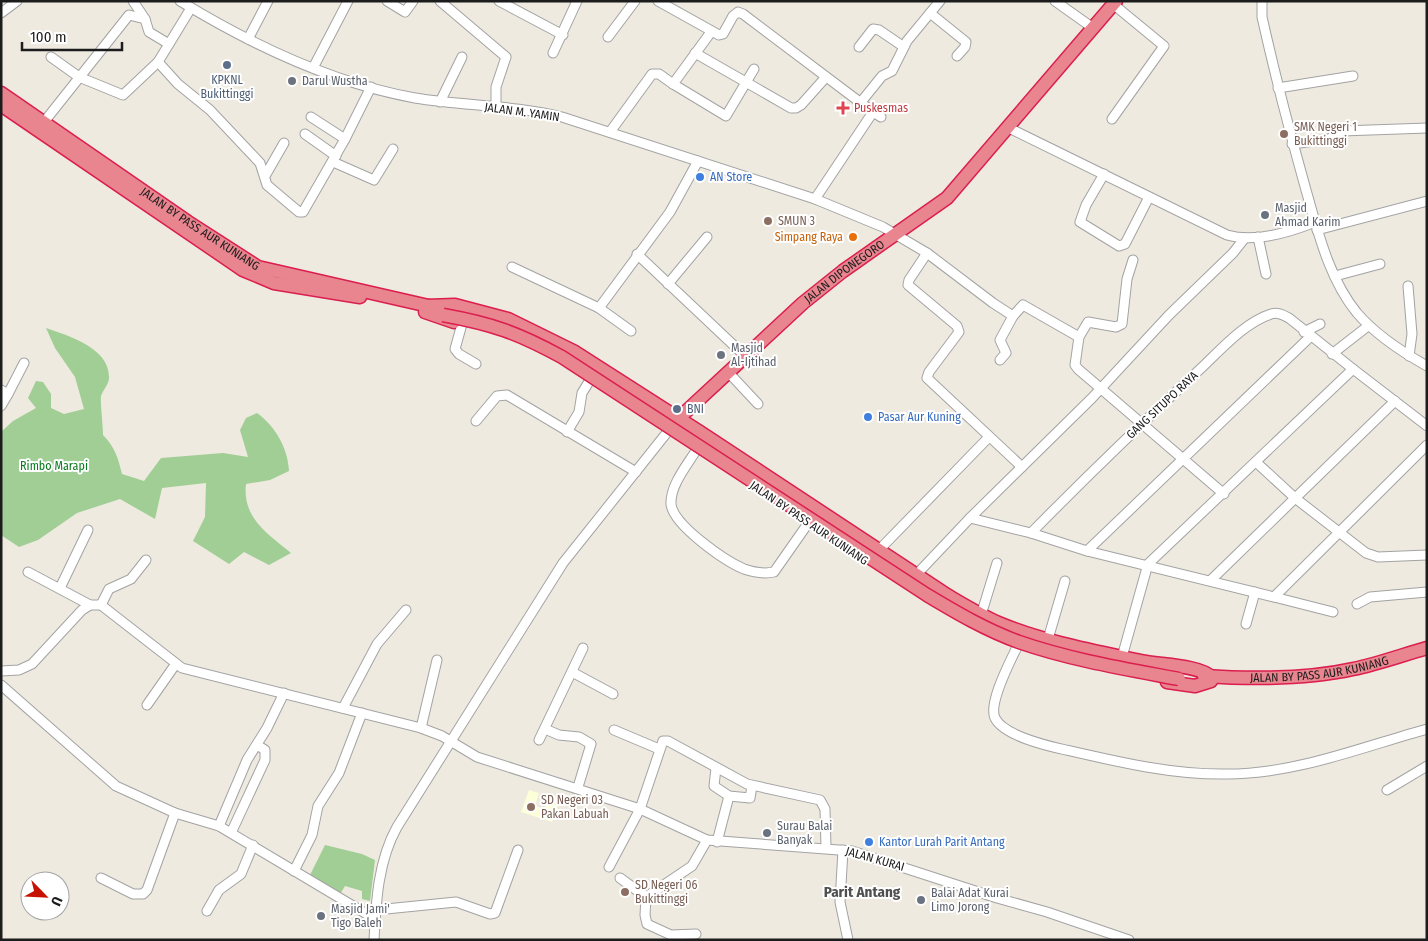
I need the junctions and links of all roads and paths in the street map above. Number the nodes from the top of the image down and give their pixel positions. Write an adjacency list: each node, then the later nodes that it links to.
1 (17, 1): 20 (street)
2 (133, 1): 21 (street)
3 (180, 1): 18 (street, JALAN M. YAMIN)
4 (268, 1): 26 (street)
5 (348, 1): 36 (street)
6 (387, 1): 7 (street)
7 (413, 1)
8 (440, 1): 49 (street)
9 (499, 1): 24 (street)
10 (577, 1): 24 (street)
11 (635, 1): 25 (street)
12 (658, 1): 17 (street)
13 (940, 1): 19 (street)
14 (1055, 1): 22 (street)
15 (1262, 1): 44 (street)
16 (1114, 3): 22 (highway, JALAN DIPONEGORO); 54 (street)
17 (677, 6): 23 (street)
18 (191, 8): 26 (street, JALAN M. YAMIN); 27 (street)
19 (930, 13): 28 (street); 32 (street)
20 (1, 14)
21 (145, 19): 27 (street); 39 (street)
22 (1093, 28): 56 (highway, JALAN DIPONEGORO)
23 (711, 32): 31 (street); 40 (street)
24 (563, 35): 30 (street)
25 (608, 37)
26 (248, 39): 36 (street, JALAN M. YAMIN)
27 (169, 44): 35 (street)
28 (904, 46): 29 (street); 47 (street)
29 (859, 47)
30 (553, 52)
31 (695, 53): 41 (street); 42 (street)
32 (957, 56)
33 (51, 57): 39 (street)
34 (462, 57): 46 (street)
35 (158, 62): 39 (street); 67 (street)
36 (313, 68): 43 (street, JALAN M. YAMIN)
37 (754, 69): 42 (street)
38 (1353, 76): 44 (street)
39 (79, 77): 55 (street)
40 (826, 77): 42 (street); 47 (street)
41 (673, 84): 42 (street); 58 (street)
42 (746, 84)
43 (371, 87): 46 (street, JALAN M. YAMIN); 60 (street)
44 (1278, 88): 62 (street)
45 (1, 92): 50 (highway, JALAN BY PASS AUR KUNIANG)
46 (440, 102): 49 (street, JALAN M. YAMIN)
47 (861, 102): 51 (street)
48 (1, 105): 50 (highway, JALAN BY PASS AUR KUNIANG)
49 (496, 108): 58 (street, JALAN M. YAMIN)
50 (22, 112): 55 (highway, JALAN BY PASS AUR KUNIANG); 68 (highway, JALAN BY PASS AUR KUNIANG)
51 (872, 112): 53 (street); 70 (street)
52 (311, 117): 60 (street)
53 (881, 117)
54 (1112, 119)
55 (44, 122): 68 (highway, JALAN BY PASS AUR KUNIANG)
56 (1009, 128): 66 (street); 73 (highway, JALAN DIPONEGORO)
57 (1427, 128): 62 (street)
58 (610, 132): 65 (street, JALAN M. YAMIN)
59 (305, 134): 64 (street)
60 (345, 139): 64 (street)
61 (284, 143): 67 (street)
62 (1292, 144): 72 (street)
63 (393, 149): 64 (street)
64 (334, 159): 67 (street)
65 (698, 161): 70 (street, JALAN M. YAMIN); 78 (street)
66 (1104, 174): 69 (street); 69 (street)
67 (265, 176)
68 (139, 194): 87 (highway, JALAN BY PASS AUR KUNIANG)
69 (1149, 197): 76 (street)
70 (815, 199): 73 (street, JALAN M. YAMIN)
71 (1427, 201): 72 (street)
72 (1316, 226): 75 (street); 83 (street)
73 (896, 233): 77 (street, JALAN M. YAMIN); 96 (highway, JALAN DIPONEGORO)
74 (707, 237): 84 (street)
75 (1258, 237): 76 (street); 82 (street)
76 (1244, 239): 105 (street)
77 (927, 253): 88 (street, JALAN M. YAMIN); 116 (street)
78 (637, 254): 84 (street); 86 (street)
79 (1133, 260): 94 (street)
80 (1380, 264): 83 (street)
81 (512, 267): 86 (street)
82 (1266, 274)
83 (1335, 276): 91 (street)
84 (668, 284): 96 (street)
85 (1408, 286): 97 (street)
86 (599, 308): 92 (street)
87 (425, 309): 89 (highway, JALAN BY PASS AUR KUNIANG); 110 (highway, JALAN BY PASS AUR KUNIANG); 164 (highway, JALAN BY PASS AUR KUNIANG)
88 (1013, 316): 94 (street); 98 (street)
89 (462, 324): 100 (street); 104 (highway, JALAN BY PASS AUR KUNIANG)
90 (1320, 324): 93 (street)
91 (1368, 326): 95 (street); 97 (street)
92 (632, 331)
93 (1307, 334): 95 (street, GANG SITUPO RAYA); 112 (street, GANG SITUPO RAYA); 119 (street)
94 (1080, 337): 105 (street)
95 (1332, 354): 102 (street, GANG SITUPO RAYA)
96 (745, 356): 103 (highway, JALAN DIPONEGORO)
97 (1409, 356): 101 (street)
98 (1000, 360)
99 (24, 363): 106 (street)
100 (476, 364)
101 (1427, 366)
102 (1353, 370): 107 (street, GANG SITUPO RAYA); 120 (street)
103 (729, 373): 108 (street); 110 (highway, JALAN DIPONEGORO)
104 (590, 380): 114 (highway, JALAN BY PASS AUR KUNIANG); 115 (street)
105 (1100, 390): 112 (street); 121 (street)
106 (5, 392): 109 (street)
107 (1395, 401): 113 (street, GANG SITUPO RAYA); 126 (street)
108 (758, 404)
109 (1, 406)
110 (679, 418): 122 (highway, JALAN BY PASS AUR KUNIANG)
111 (476, 421): 115 (street)
112 (1140, 425): 119 (street); 131 (street, GANG SITUPO RAYA)
113 (1427, 426)
114 (669, 430): 118 (highway, JALAN BY PASS AUR KUNIANG); 123 (street)
115 (567, 432): 123 (street)
116 (989, 437): 121 (street); 132 (street)
117 (1427, 445): 130 (street)
118 (697, 449): 124 (highway, JALAN BY PASS AUR KUNIANG); 128 (street)
119 (1182, 459): 125 (street); 133 (street)
120 (1257, 463): 125 (street); 126 (street)
121 (1022, 467): 127 (street)
122 (756, 470): 124 (highway); 132 (highway, JALAN BY PASS AUR KUNIANG)
123 (636, 472): 176 (street)
124 (748, 482): 128 (highway, JALAN BY PASS AUR KUNIANG)
125 (1224, 494): 137 (street)
126 (1295, 498): 130 (street); 140 (street)
127 (970, 518): 131 (street); 139 (street)
128 (809, 522): 154 (highway, JALAN BY PASS AUR KUNIANG)
129 (88, 530): 142 (street)
130 (1339, 532): 134 (street); 145 (street)
131 (1031, 533): 133 (street)
132 (879, 550): 139 (highway, JALAN BY PASS AUR KUNIANG)
133 (1087, 550): 137 (street)
134 (1427, 555)
135 (146, 560): 148 (street)
136 (998, 563): 151 (street)
137 (1148, 564): 140 (street); 158 (street)
138 (28, 572): 142 (street)
139 (916, 575): 151 (highway, JALAN BY PASS AUR KUNIANG)
140 (1211, 580): 143 (street)
141 (1066, 581): 153 (street)
142 (60, 588): 147 (street)
143 (1255, 592): 145 (street); 152 (street)
144 (1427, 592): 146 (street)
145 (1274, 597): 150 (street)
146 (1356, 604)
147 (90, 605): 148 (street); 161 (street)
148 (101, 605): 160 (street)
149 (406, 610): 169 (street)
150 (1333, 612)
151 (981, 614): 153 (highway, JALAN BY PASS AUR KUNIANG)
152 (1246, 624)
153 (1048, 639): 158 (highway, JALAN BY PASS AUR KUNIANG)
154 (1017, 647): 164 (highway, JALAN BY PASS AUR KUNIANG); 173 (street)
155 (584, 648): 162 (street)
156 (1427, 648): 163 (highway, JALAN BY PASS AUR KUNIANG)
157 (1427, 656): 163 (highway, JALAN BY PASS AUR KUNIANG)
158 (1122, 657): 164 (highway, JALAN BY PASS AUR KUNIANG)
159 (437, 660): 171 (street)
160 (175, 665): 166 (street, JALAN KURAI); 168 (street)
161 (1, 671)
162 (572, 672): 167 (street); 172 (street)
163 (1352, 673): 164 (highway, JALAN BY PASS AUR KUNIANG)
164 (1211, 679)
165 (1, 685): 186 (street)
166 (284, 693): 169 (street, JALAN KURAI); 177 (street)
167 (613, 694)
168 (147, 705)
169 (343, 708): 170 (street, JALAN KURAI)
170 (362, 713): 171 (street, JALAN KURAI); 196 (street)
171 (421, 728): 176 (street, JALAN KURAI)
172 (545, 729): 175 (street); 182 (street)
173 (1427, 729)
174 (614, 730): 178 (street)
175 (539, 740)
176 (450, 741): 182 (street, JALAN KURAI); 200 (street)
177 (257, 745): 187 (street); 188 (street)
178 (659, 750): 180 (street); 185 (street)
179 (1427, 766): 183 (street)
180 (716, 768): 181 (street); 184 (street)
181 (752, 786): 184 (street); 192 (street)
182 (578, 788): 185 (street, JALAN KURAI)
183 (1387, 790)
184 (729, 796): 190 (street)
185 (640, 809): 189 (street, JALAN KURAI); 195 (street)
186 (175, 813): 187 (street); 197 (street)
187 (219, 826): 188 (street)
188 (231, 833): 191 (street)
189 (706, 840): 190 (street, JALAN KURAI); 199 (street)
190 (717, 842): 192 (street, JALAN KURAI)
191 (252, 845): 196 (street); 201 (street)
192 (826, 848): 194 (street, JALAN KURAI)
193 (518, 850): 200 (street)
194 (843, 850): 205 (street); 206 (street, JALAN KURAI)
195 (609, 867)
196 (294, 871): 202 (street)
197 (101, 878)
198 (620, 878): 199 (street)
199 (646, 897): 203 (street)
200 (376, 910): 202 (street)
201 (207, 911)
202 (375, 919): 204 (street)
203 (696, 934)
204 (374, 940)
205 (848, 940)
206 (1129, 940)

